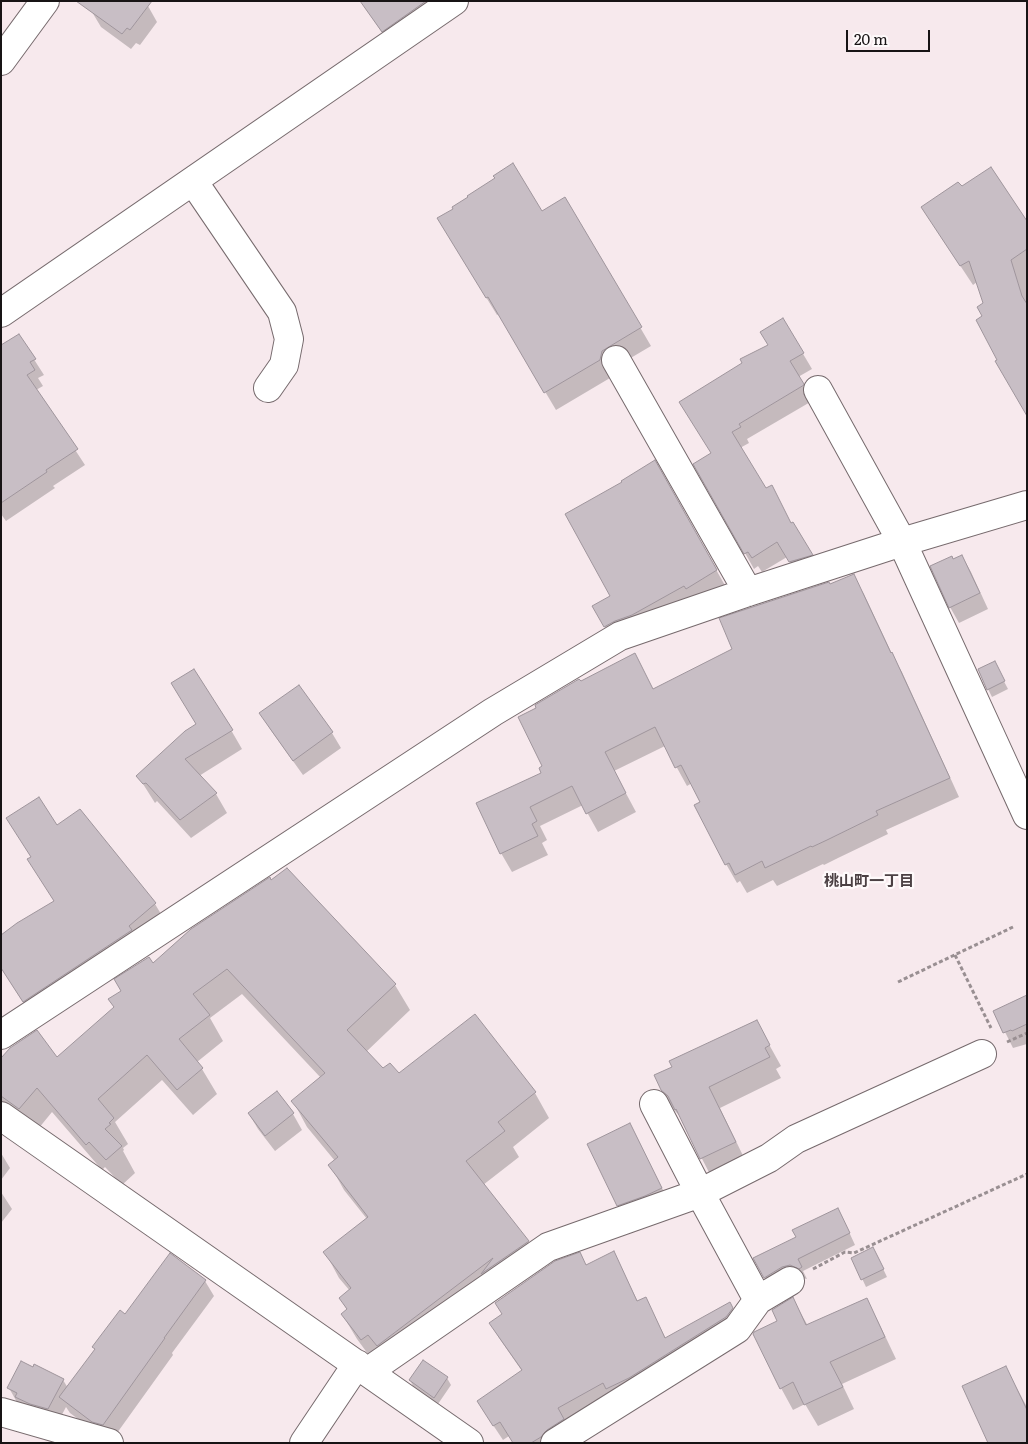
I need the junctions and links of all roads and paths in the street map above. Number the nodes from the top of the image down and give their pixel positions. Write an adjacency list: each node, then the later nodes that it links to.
1 (45, 1): 3 (street)
2 (454, 1): 4 (street)
3 (1, 61)
4 (193, 181): 5 (street); 7 (street)
5 (1, 313)
6 (616, 360): 11 (street)
7 (268, 388)
8 (818, 390): 10 (street)
9 (1027, 505): 10 (street)
10 (902, 542): 11 (street); 12 (street)
11 (748, 592): 17 (street)
12 (1027, 815)
13 (1013, 927): 14 (path)
14 (955, 955): 15 (path); 16 (path)
15 (898, 982)
16 (992, 1029)
17 (1, 1035)
18 (982, 1054): 22 (street)
19 (654, 1104): 22 (street)
20 (1, 1116): 25 (street)
21 (1027, 1174): 23 (path)
22 (700, 1193): 24 (street); 25 (street)
23 (790, 1280): 24 (street)
24 (758, 1300): 30 (street)
25 (362, 1368): 28 (street); 29 (street)
26 (1, 1412): 27 (street)
27 (110, 1443)
28 (304, 1443)
29 (469, 1443)
30 (555, 1443)

